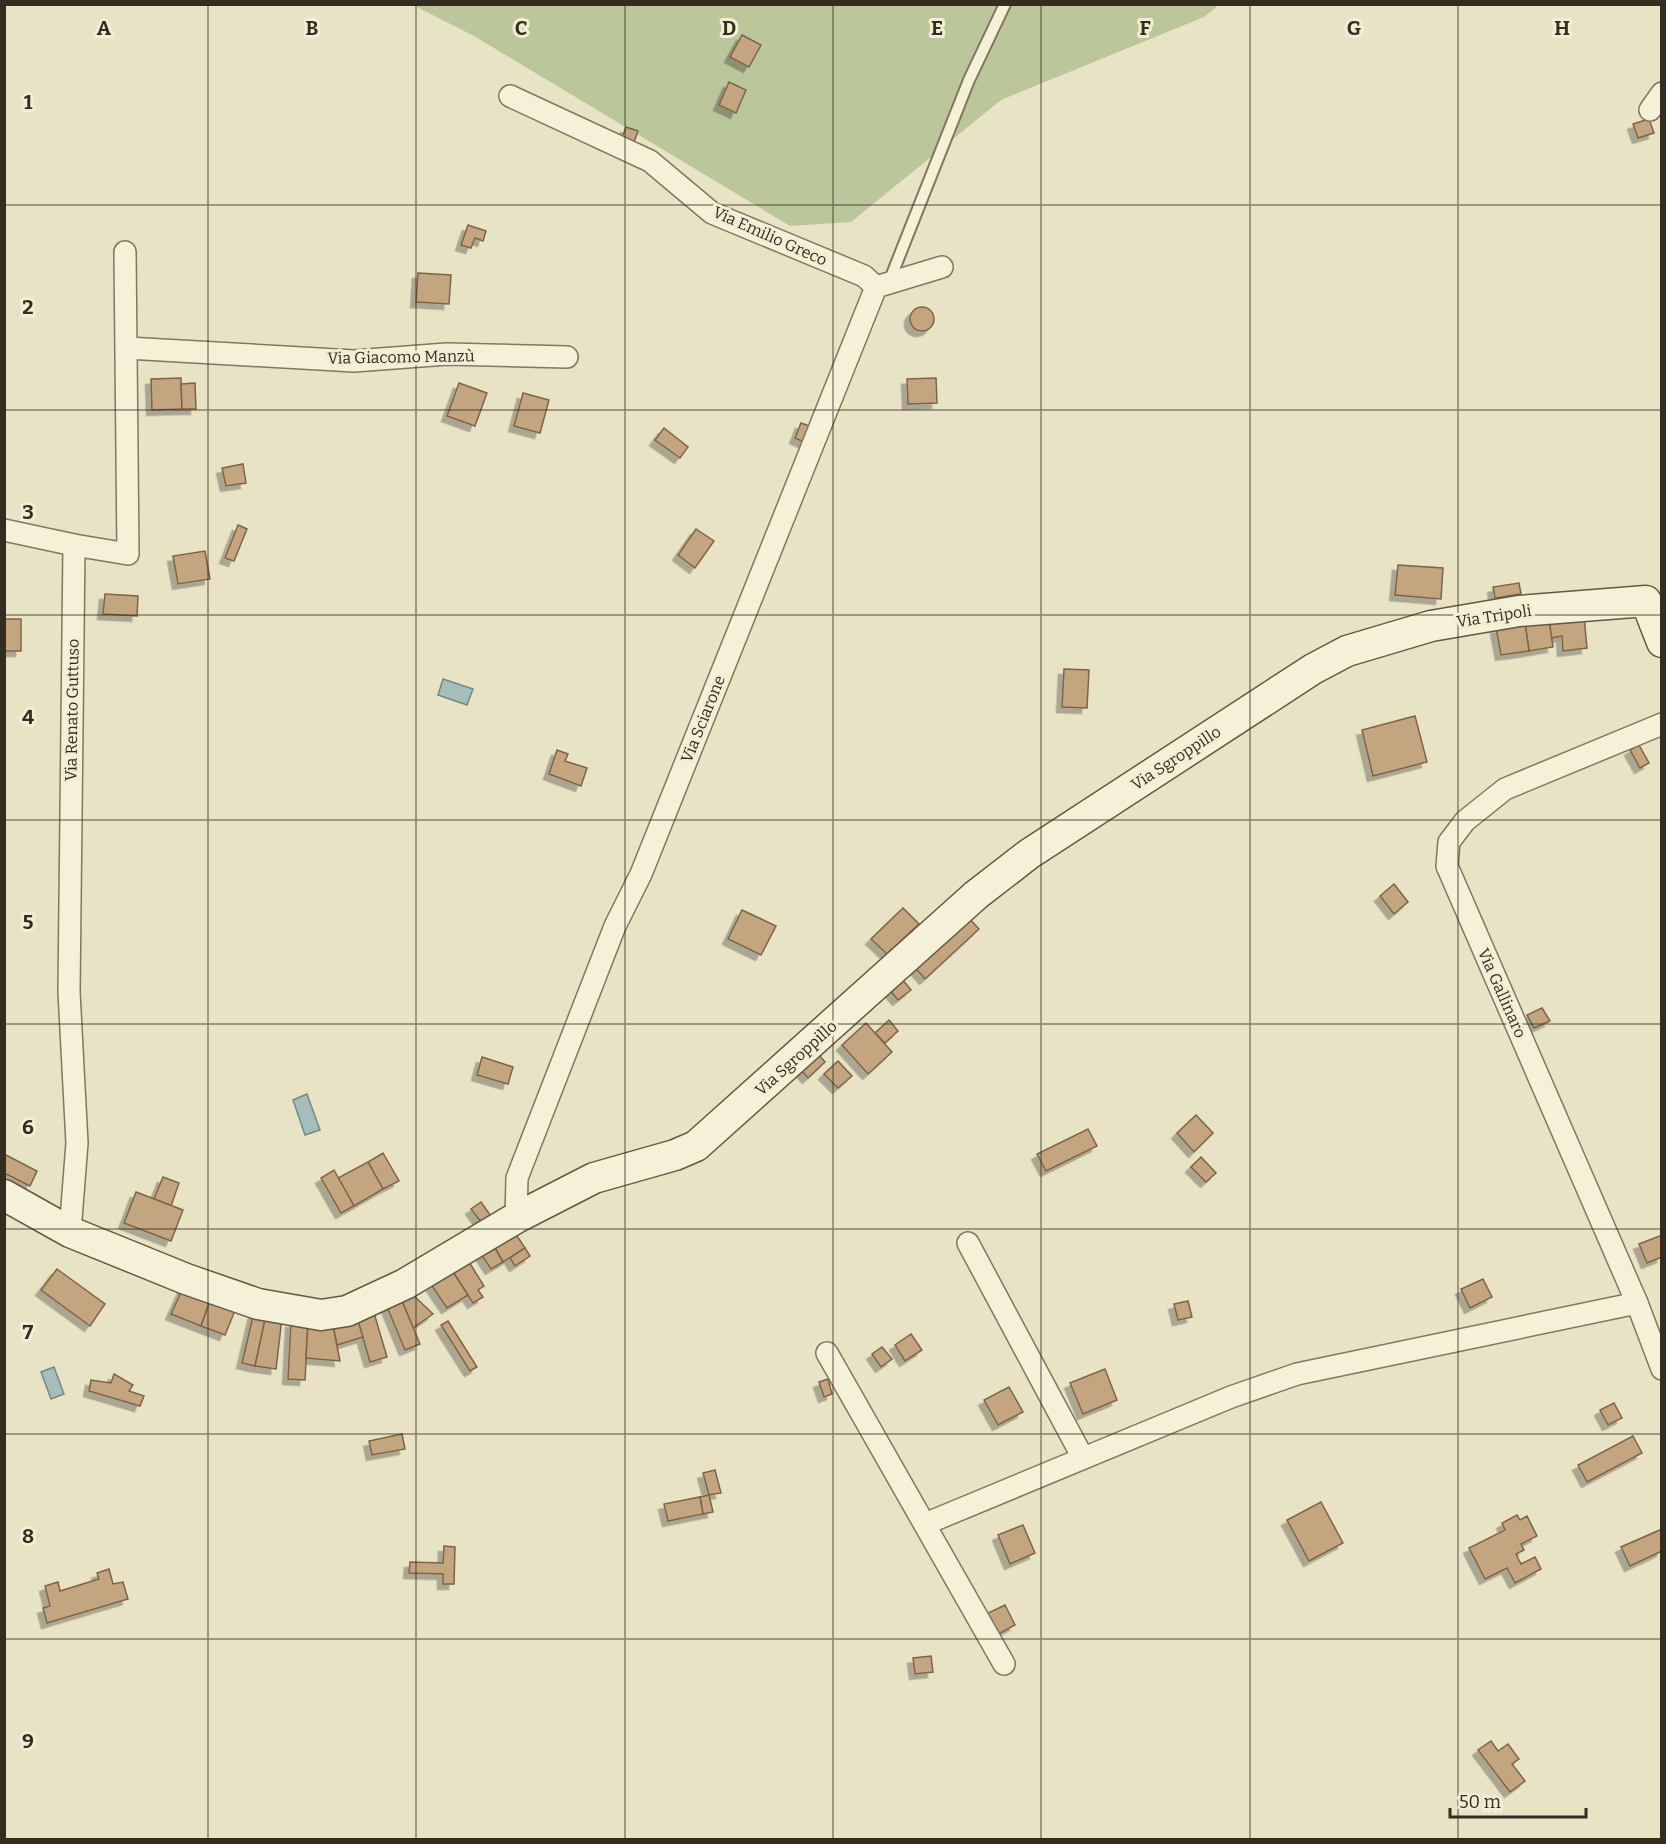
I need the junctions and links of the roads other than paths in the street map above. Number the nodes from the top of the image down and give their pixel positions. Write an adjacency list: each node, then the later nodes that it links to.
1 (1005, 4): 7 (lane)
2 (1662, 93): 4 (street)
3 (510, 96): 7 (street, Via Emilio Greco)
4 (1650, 110)
5 (125, 252): 8 (street)
6 (942, 267): 7 (street)
7 (883, 284): 16 (street, Via Sciarone)
8 (127, 348): 9 (street, Via Giacomo Manzù); 11 (street)
9 (567, 357)
10 (4, 530): 11 (street)
11 (75, 545): 17 (street, Via Renato Guttuso)
12 (1662, 642): 13 (main road, Via Tripoli)
13 (1347, 651): 16 (main road, Via Sgroppillo)
14 (1662, 724): 19 (street, Via Gallinaro)
15 (4, 1195): 17 (main road, Via Sgroppillo)
16 (516, 1218): 17 (main road, Via Sgroppillo)
17 (70, 1232)
18 (968, 1243): 22 (street)
19 (1637, 1303): 21 (street, Via Gallinaro); 22 (street)
20 (827, 1353): 23 (street)
21 (1662, 1369)
22 (1083, 1458): 23 (street)
23 (925, 1524): 24 (street)
24 (1004, 1664)

